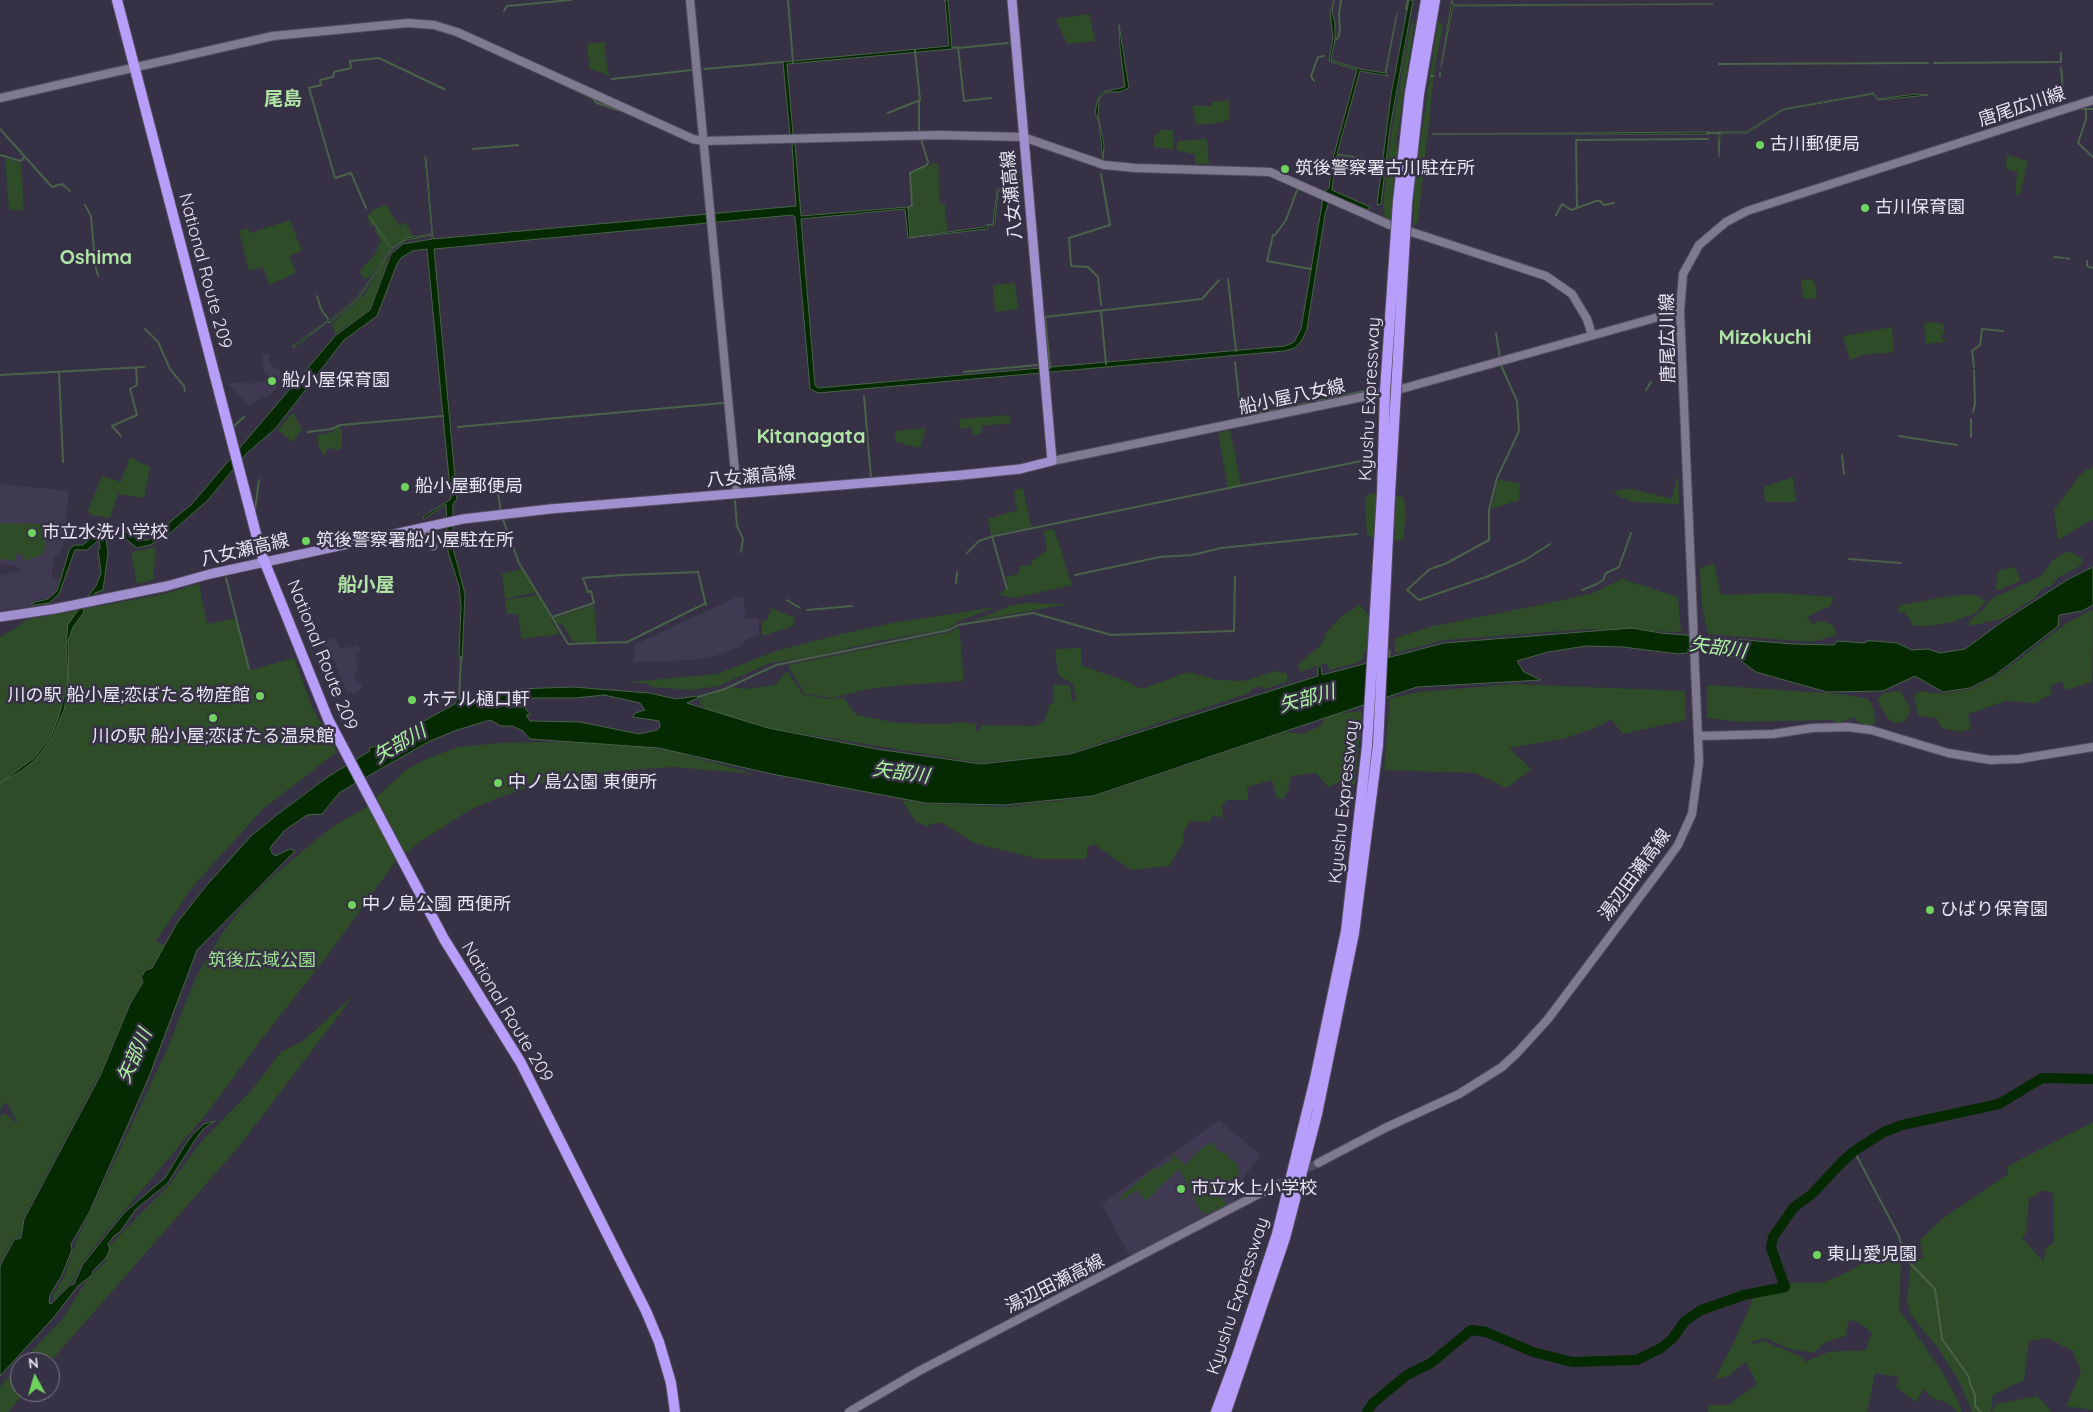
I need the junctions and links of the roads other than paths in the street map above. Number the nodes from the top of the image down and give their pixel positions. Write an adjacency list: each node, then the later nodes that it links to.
1 (117, 0): 6 (highway, National Route 209)
2 (690, 0): 10 (main road)
3 (1012, 0): 9 (main road, 八女瀬高線)
4 (1426, 0): 11 (highway, Kyushu Expressway)
5 (1435, 0): 11 (highway, Kyushu Expressway)
6 (135, 68): 7 (main road); 10 (main road); 18 (highway, National Route 209)
7 (0, 98)
8 (2093, 100): 12 (main road, 唐尾広川線)
9 (1022, 136): 10 (main road); 13 (main road); 14 (main road, 八女瀬高線)
10 (703, 141): 15 (main road)
11 (1402, 202): 24 (highway, Kyushu Expressway, bridge)
12 (1680, 311): 13 (main road, 船小屋八女線); 20 (main road, 唐尾広川線)
13 (1592, 335): 14 (main road, 船小屋八女線)
14 (1052, 461): 15 (main road, 八女瀬高線)
15 (737, 494): 16 (main road, 八女瀬高線)
16 (422, 527): 17 (main road); 18 (main road, 八女瀬高線)
17 (433, 546)
18 (265, 562): 19 (main road, 八女瀬高線); 25 (highway, National Route 209)
19 (0, 617)
20 (1698, 736): 21 (main road); 22 (main road, 湯辺田瀬高線)
21 (2093, 747)
22 (1318, 1163)
23 (1276, 1185): 26 (main road, 湯辺田瀬高線)
24 (1242, 1354): 27 (highway, Kyushu Expressway); 28 (highway, Kyushu Expressway)
25 (676, 1412)
26 (849, 1412)
27 (1216, 1412)
28 (1226, 1412)

